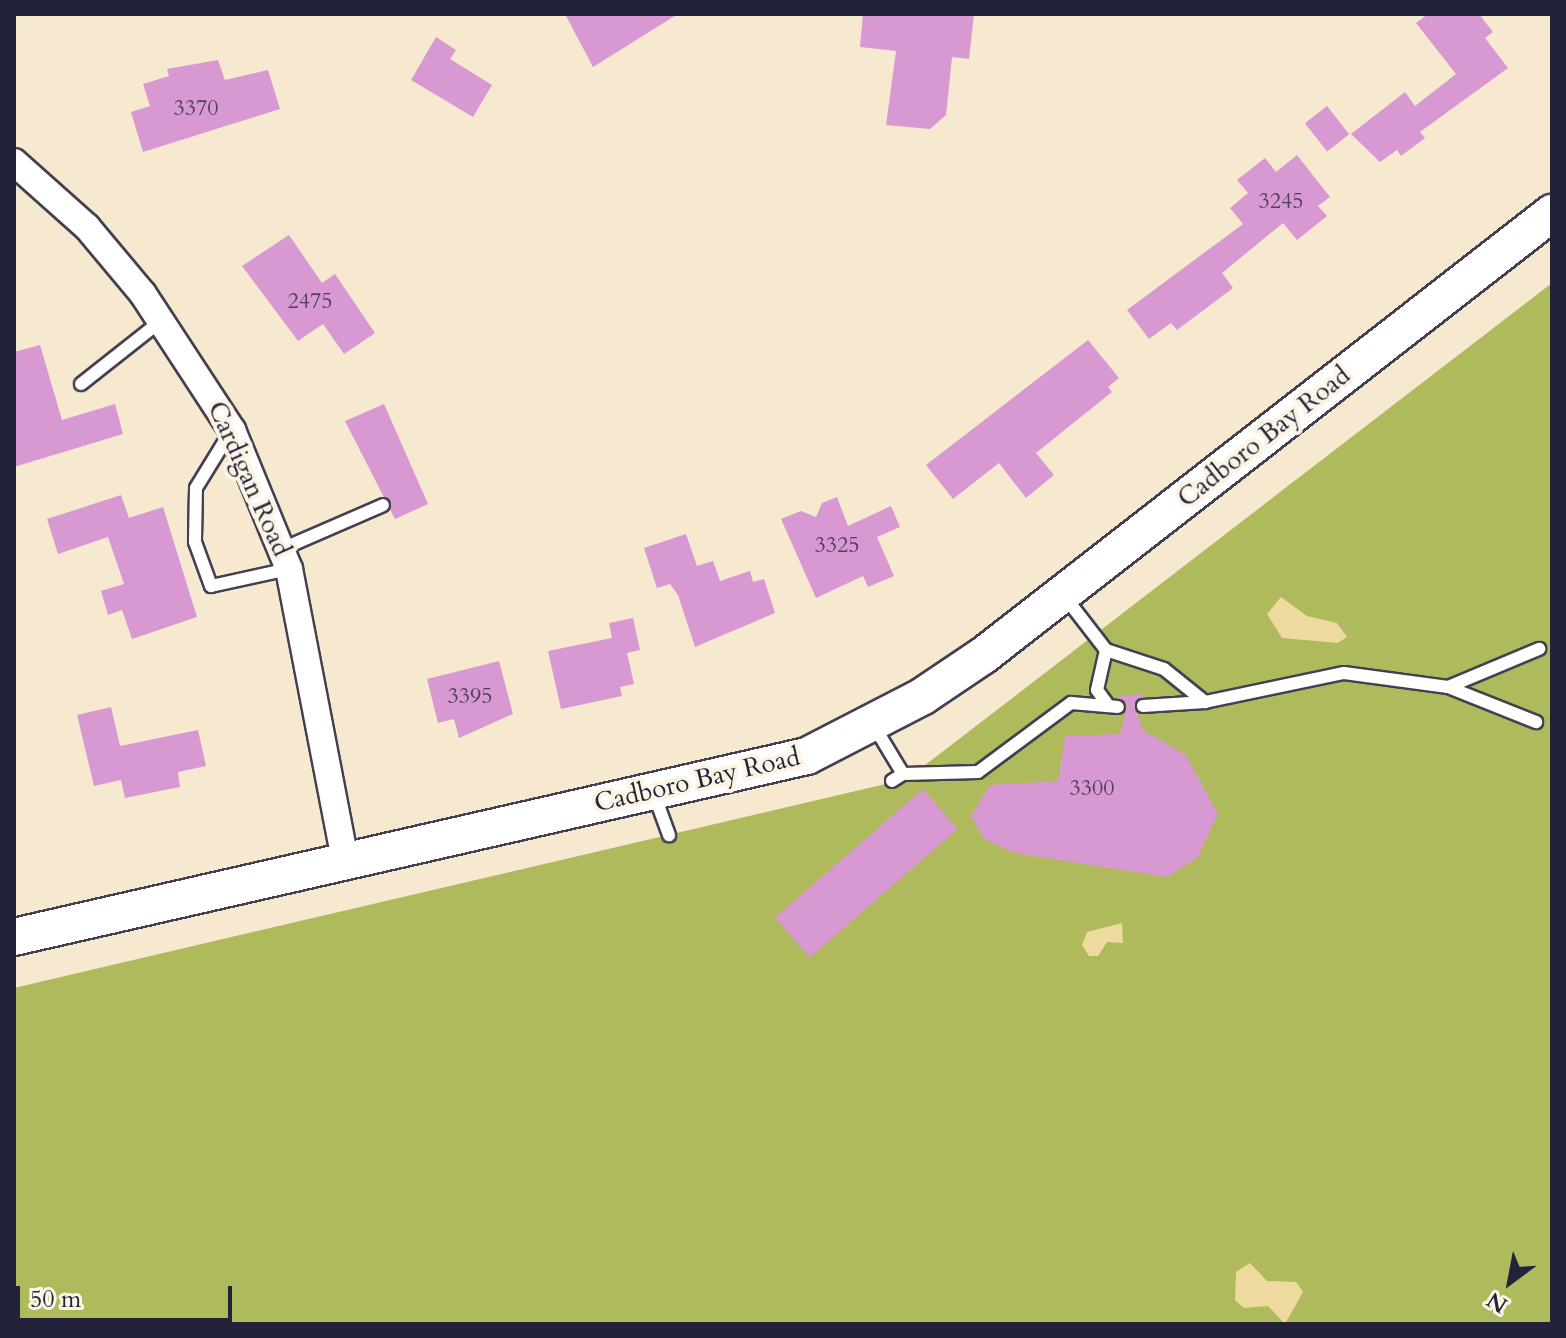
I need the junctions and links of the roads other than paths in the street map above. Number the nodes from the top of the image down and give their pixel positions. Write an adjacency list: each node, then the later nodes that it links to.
1 (14, 162): 3 (street, Cardigan Road)
2 (1552, 213): 8 (main road, Cadboro Bay Road)
3 (162, 320): 4 (lane); 5 (street, Cardigan Road)
4 (81, 384)
5 (232, 430): 7 (street, Cardigan Road); 7 (lane)
6 (383, 505): 7 (lane)
7 (285, 559): 18 (street, Cardigan Road)
8 (1063, 594): 10 (lane); 15 (main road, Cadboro Bay Road)
9 (1539, 649): 11 (lane)
10 (1106, 650): 12 (lane); 15 (lane)
11 (1448, 687): 12 (lane); 14 (lane)
12 (1205, 702): 13 (lane)
13 (1143, 706)
14 (1536, 722)
15 (873, 724): 16 (main road, Cadboro Bay Road)
16 (653, 791): 17 (lane); 18 (main road, Cadboro Bay Road)
17 (669, 835)
18 (346, 864): 19 (main road, Cadboro Bay Road)
19 (14, 937)

